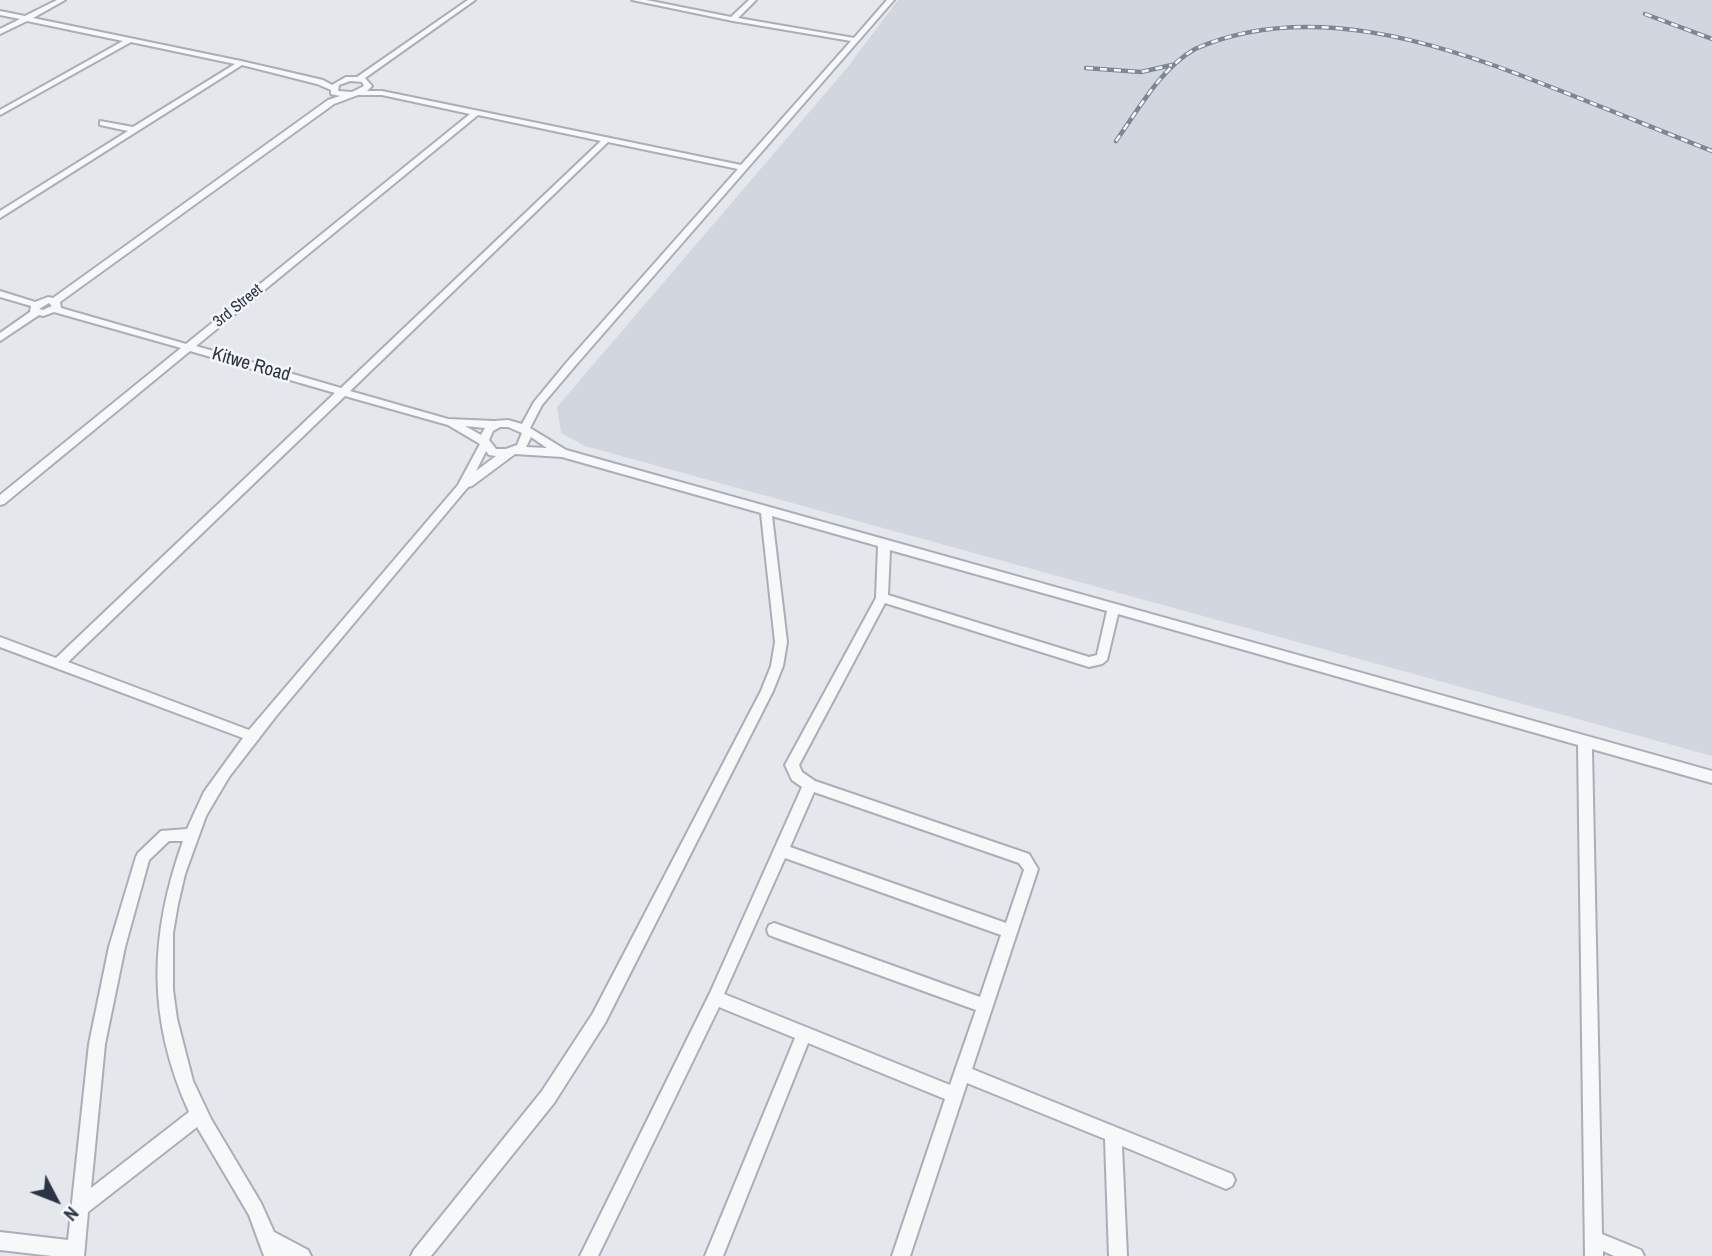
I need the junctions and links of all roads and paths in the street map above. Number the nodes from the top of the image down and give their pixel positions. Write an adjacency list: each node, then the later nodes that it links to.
1 (62, 0): 7 (street)
2 (472, 0): 13 (street)
3 (635, 0): 8 (street)
4 (754, 0): 8 (street)
5 (891, 0): 11 (street)
6 (0, 13): 7 (street)
7 (28, 18): 9 (street); 10 (street)
8 (733, 19): 11 (street)
9 (0, 32)
10 (130, 40): 12 (street); 22 (street)
11 (856, 40): 26 (street)
12 (242, 63): 15 (street); 24 (street)
13 (359, 79): 14 (street); 16 (street)
14 (343, 80): 15 (street); 17 (street)
15 (320, 82): 17 (street)
16 (368, 86): 18 (street); 19 (street)
17 (334, 90): 19 (street); 20 (street)
18 (382, 93): 19 (street); 21 (street)
19 (353, 94): 20 (street)
20 (331, 102): 29 (street)
21 (477, 112): 25 (street); 32 (street, 3rd Street)
22 (0, 113)
23 (103, 123): 24 (street)
24 (134, 130): 27 (street)
25 (606, 140): 26 (street); 33 (street)
26 (744, 168): 34 (street)
27 (0, 215)
28 (0, 294): 30 (street)
29 (55, 305): 30 (street); 32 (street, Kitwe Road)
30 (36, 308): 31 (street)
31 (0, 338)
32 (187, 347): 33 (street, Kitwe Road); 42 (street, 3rd Street)
33 (342, 391): 35 (street, Kitwe Road); 48 (street)
34 (538, 404): 36 (street); 37 (street)
35 (448, 422): 36 (street, Kitwe Road); 38 (street, Kitwe Road)
36 (501, 424): 37 (street, Kitwe Road); 38 (street)
37 (527, 430): 39 (street); 40 (street)
38 (483, 443): 39 (street); 41 (street)
39 (511, 451): 40 (street); 41 (street)
40 (562, 453): 43 (street)
41 (462, 487): 49 (street)
42 (0, 501)
43 (766, 510): 44 (street); 71 (street)
44 (884, 543): 45 (street); 46 (street)
45 (883, 598): 46 (street); 52 (street)
46 (1114, 610): 50 (street)
47 (0, 642): 48 (street)
48 (59, 663): 49 (street)
49 (251, 736): 53 (street)
50 (1585, 742): 51 (street); 68 (street)
51 (1712, 777)
52 (810, 785): 54 (street); 56 (street)
53 (192, 835): 62 (street); 65 (street)
54 (781, 850): 56 (street); 57 (street)
55 (774, 930): 58 (street)
56 (1010, 931): 58 (street)
57 (715, 998): 59 (street); 72 (street)
58 (985, 1006): 60 (street)
59 (804, 1034): 61 (street); 73 (street)
60 (962, 1073): 61 (street); 63 (street)
61 (955, 1095): 74 (street)
62 (201, 1113): 65 (street); 67 (street)
63 (1113, 1135): 64 (street); 75 (street)
64 (1226, 1180)
65 (79, 1208): 69 (street)
66 (0, 1241): 69 (street)
67 (271, 1247): 70 (street)
68 (1594, 1248): 76 (street)
69 (75, 1253)
70 (302, 1256)
71 (420, 1256)
72 (589, 1256)
73 (714, 1256)
74 (901, 1256)
75 (1118, 1256)
76 (1635, 1256)

